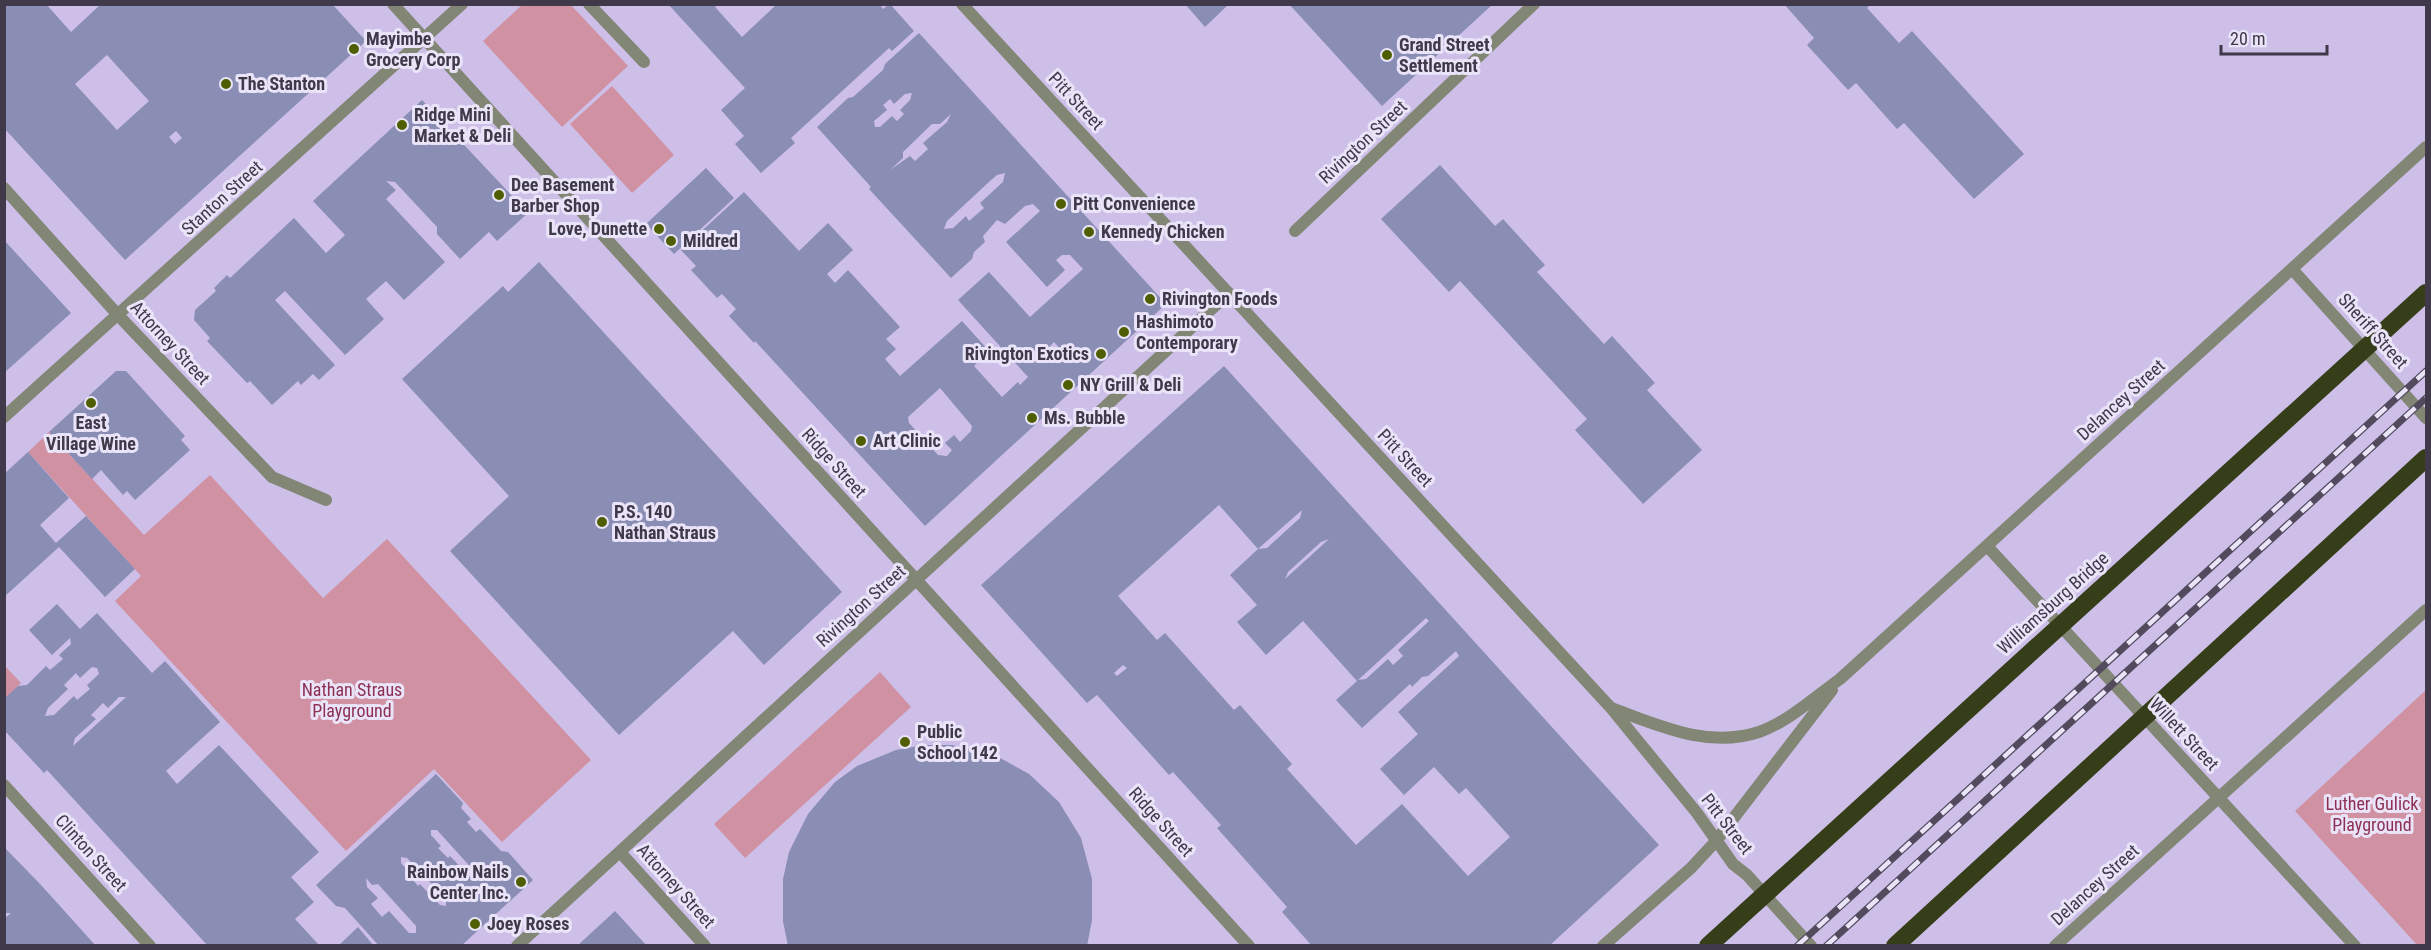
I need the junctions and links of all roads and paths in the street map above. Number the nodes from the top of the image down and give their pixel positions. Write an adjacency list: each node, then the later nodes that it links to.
1 (393, 4): 6 (street, Ridge Street)
2 (462, 4): 6 (street, Stanton Street)
3 (589, 4): 7 (street)
4 (962, 4): 13 (street, Pitt Street)
5 (1534, 4): 10 (street, Rivington Street)
6 (425, 39): 14 (street, Stanton Street); 20 (street, Ridge Street)
7 (644, 62)
8 (2427, 147): 11 (street, Delancey Street)
9 (4, 188): 14 (street, Attorney Street)
10 (1295, 231)
11 (2292, 269): 16 (street, Sheriff Street); 19 (street, Delancey Street)
12 (2427, 292): 33 (highway, Williamsburg Bridge)
13 (1229, 293): 20 (street, Rivington Street); 23 (street, Pitt Street)
14 (118, 315): 15 (street, Stanton Street); 18 (street, Attorney Street)
15 (4, 417)
16 (2427, 418)
17 (2427, 458): 35 (highway)
18 (326, 500)
19 (1987, 546): 22 (street, Delancey Street); 25 (street, Willett Street)
20 (917, 580): 27 (street, Rivington Street); 31 (street, Ridge Street)
21 (2427, 610): 25 (street, Delancey Street)
22 (1840, 680): 23 (street, Delancey Street); 26 (street, Delancey Street)
23 (1611, 708): 26 (street, Pitt Street)
24 (4, 785): 28 (street, Clinton Street)
25 (2219, 798): 36 (street, Delancey Street); 37 (street, Willett Street)
26 (1716, 842): 32 (street, Delancey Street); 34 (street, Pitt Street)
27 (620, 852): 29 (street, Rivington Street); 30 (street, Attorney Street)
28 (150, 945)
29 (517, 945)
30 (705, 945)
31 (1249, 945)
32 (1604, 945)
33 (1708, 945)
34 (1811, 945)
35 (1895, 945)
36 (2055, 945)
37 (2355, 945)

